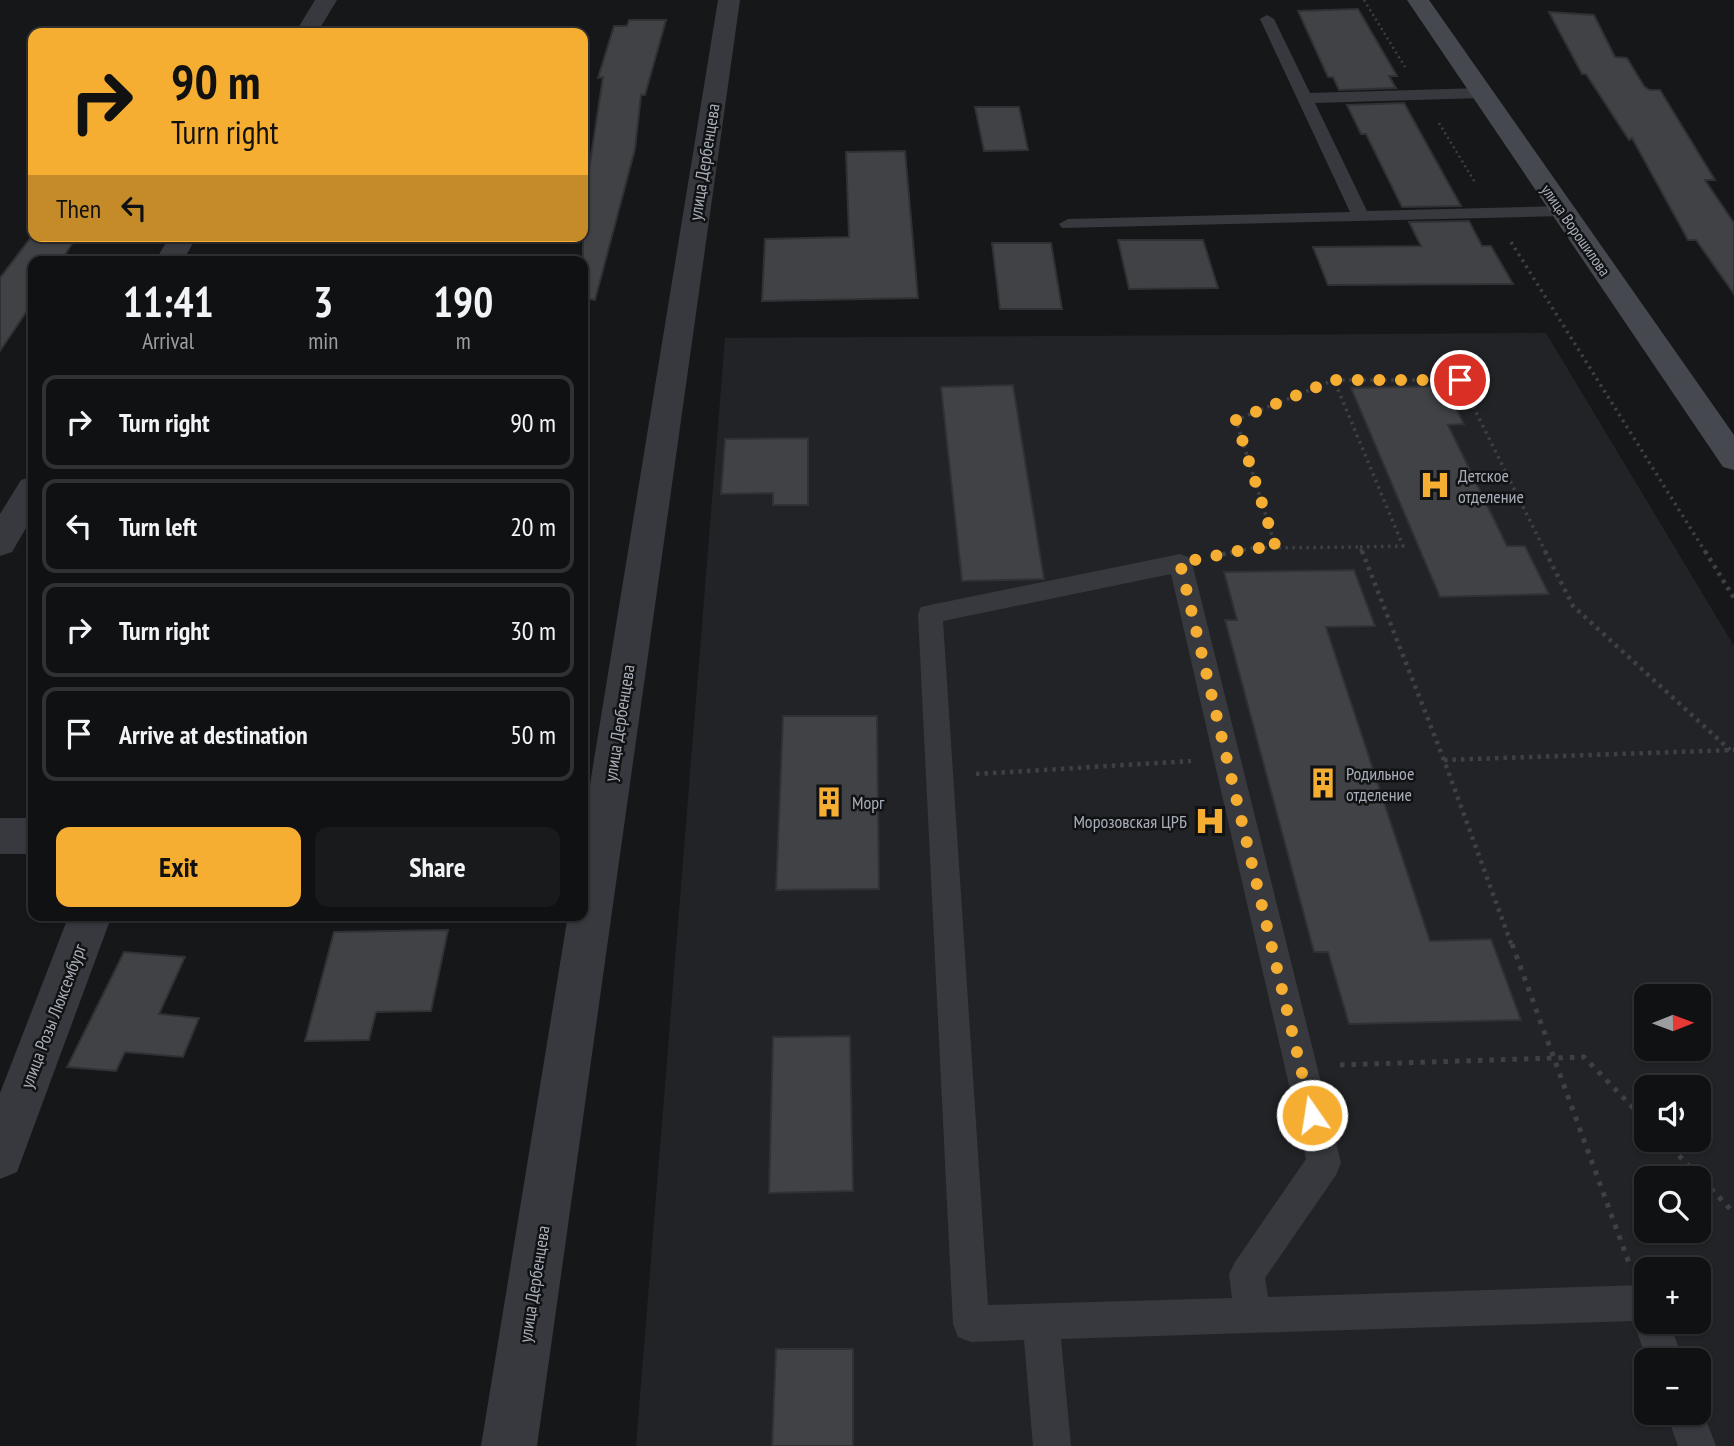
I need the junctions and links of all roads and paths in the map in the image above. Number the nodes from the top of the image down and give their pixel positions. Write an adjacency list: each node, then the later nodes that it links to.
1 (326, 0): 6 (street)
2 (729, 0): 26 (street, улица Дербенцева)
3 (1364, 0): 8 (path)
4 (1418, 0): 7 (main road, улица Ворошилова)
5 (1267, 19): 9 (lane)
6 (309, 28)
7 (1482, 93): 8 (lane); 10 (main road, улица Ворошилова)
8 (1422, 95): 9 (lane); 11 (path)
9 (1304, 98): 12 (lane)
10 (1563, 211): 11 (lane); 15 (main road, улица Ворошилова)
11 (1493, 214): 12 (lane); 21 (path)
12 (1361, 217): 13 (lane)
13 (1068, 224)
14 (1334, 380): 18 (path); 19 (path); 22 (path)
15 (1734, 460)
16 (28, 496): 17 (street)
17 (0, 543)
18 (1360, 547): 19 (path); 24 (path)
19 (1276, 548): 20 (path)
20 (1180, 563): 23 (lane); 25 (lane)
21 (1734, 598)
22 (1732, 750): 24 (path)
23 (1227, 759): 25 (path); 33 (lane)
24 (1444, 760): 32 (path)
25 (939, 776): 41 (lane)
26 (593, 826): 29 (street, улица Дербенцева)
27 (0, 836): 28 (street)
28 (28, 836)
29 (588, 863)
30 (90, 921): 36 (street, улица Розы Люксембург)
31 (580, 921): 43 (street, улица Дербенцева)
32 (1553, 1058): 33 (path); 34 (path); 38 (path)
33 (1301, 1066): 40 (lane)
34 (1634, 1109)
35 (1675, 1152): 37 (path)
36 (0, 1155)
37 (1734, 1213)
38 (1634, 1276)
39 (1634, 1311): 40 (lane)
40 (1252, 1316): 41 (lane)
41 (1041, 1322): 44 (lane)
42 (1690, 1425): 45 (lane)
43 (509, 1446)
44 (1052, 1446)
45 (1697, 1446)

